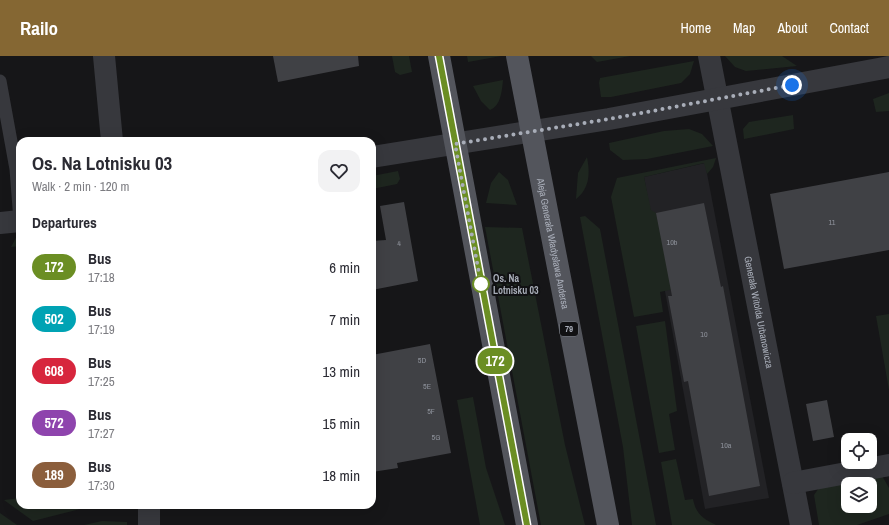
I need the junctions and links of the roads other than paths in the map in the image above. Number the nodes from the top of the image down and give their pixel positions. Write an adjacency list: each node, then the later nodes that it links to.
1 (104, 56): 9 (street)
2 (439, 56): 10 (main road)
3 (517, 56): 8 (main road, Aleja Generała Władysława Andersa / 79)
4 (709, 56): 7 (street, Generała Witolda Urbanowicza)
5 (889, 67): 7 (street)
6 (0, 81): 12 (lane)
7 (717, 99): 8 (street); 16 (street, Generała Witolda Urbanowicza)
8 (531, 132): 10 (street); 20 (main road, Aleja Generała Władysława Andersa / 79)
9 (112, 137)
10 (455, 144): 11 (street); 19 (main road)
11 (376, 156)
12 (16, 168)
13 (16, 221): 14 (street)
14 (0, 223)
15 (889, 465): 16 (street)
16 (793, 483): 21 (street, Generała Witolda Urbanowicza)
17 (149, 509): 18 (street)
18 (149, 525)
19 (527, 525)
20 (608, 525)
21 (800, 525)

